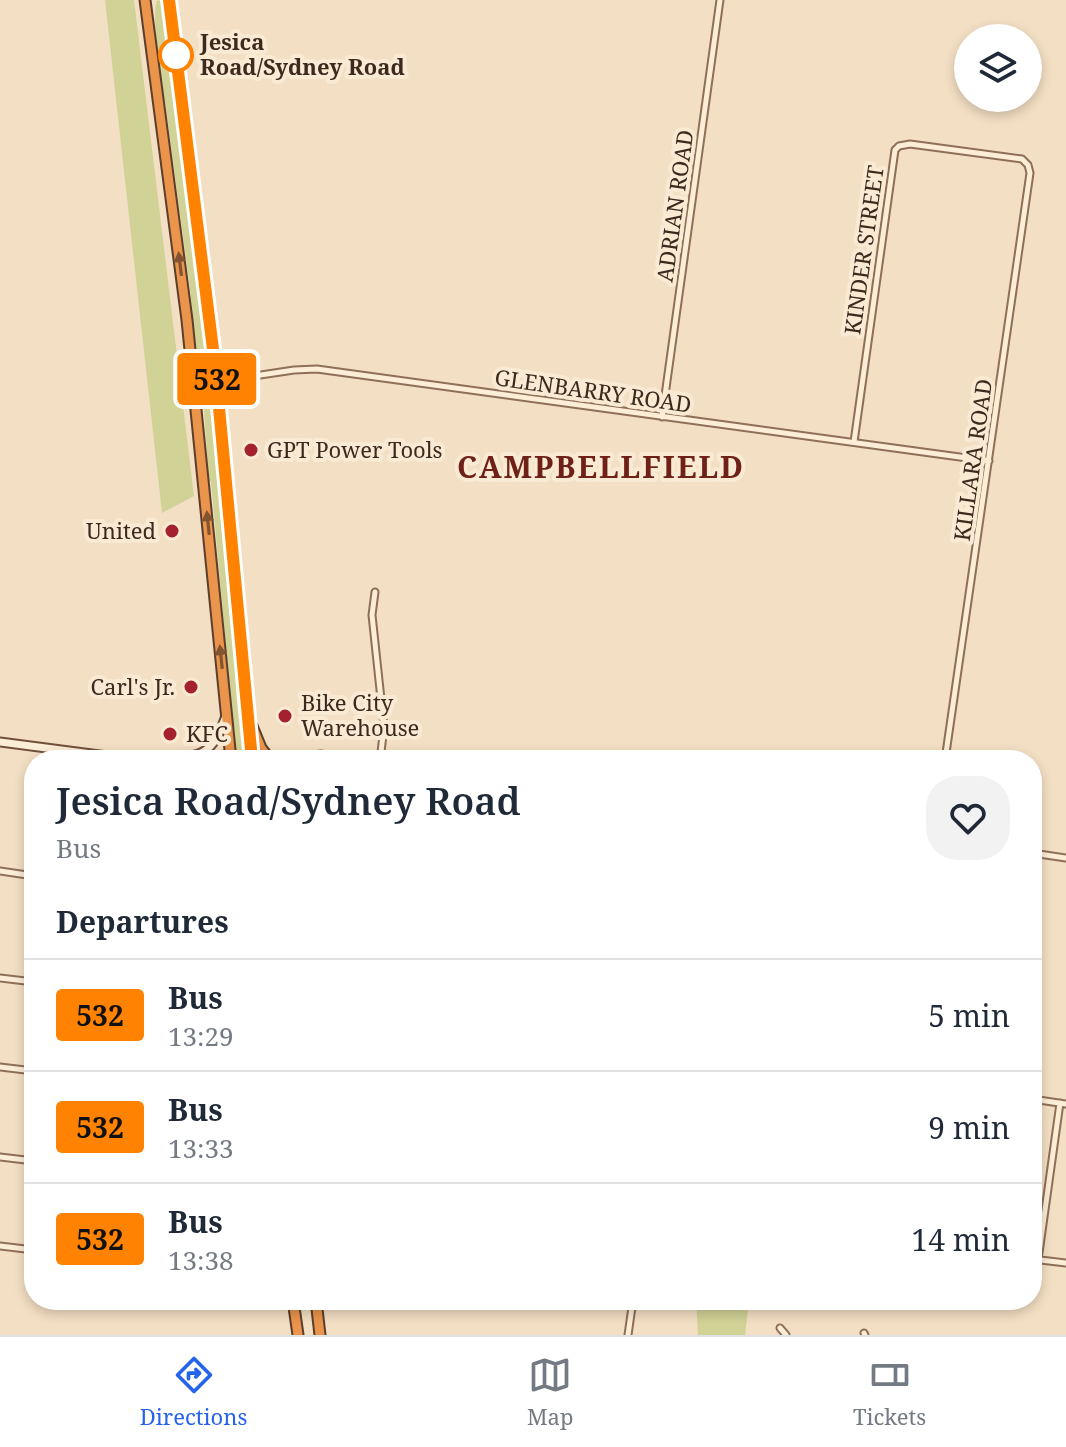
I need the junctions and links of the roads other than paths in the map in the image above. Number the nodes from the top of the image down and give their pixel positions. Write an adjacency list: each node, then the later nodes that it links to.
1 (145, 0): 6 (highway, one-way to 1)
2 (169, 0): 5 (highway)
3 (720, 0): 7 (street, ADRIAN ROAD)
4 (1027, 164): 8 (street, KINDER STREET); 9 (street, KILLARA ROAD)
5 (217, 382): 6 (street, GLENBARRY ROAD); 7 (street, GLENBARRY ROAD); 12 (highway)
6 (194, 385): 11 (highway, one-way to 6)
7 (662, 417): 8 (street, GLENBARRY ROAD)
8 (854, 442): 9 (street, GLENBARRY ROAD)
9 (989, 461): 20 (street, KILLARA ROAD)
10 (375, 592): 19 (street)
11 (227, 713): 15 (main road); 16 (highway)
12 (248, 715): 17 (highway); 18 (highway)
13 (0, 742): 14 (main road)
14 (61, 750)
15 (207, 750)
16 (230, 750)
17 (251, 750)
18 (263, 750)
19 (381, 750)
20 (946, 750)
21 (1042, 854): 22 (street)
22 (1066, 858)
23 (0, 871): 24 (street)
24 (24, 875)
25 (0, 978): 26 (street)
26 (24, 981)
27 (0, 1067): 28 (street)
28 (24, 1070)
29 (1042, 1101): 30 (street)
30 (1063, 1104): 33 (street)
31 (0, 1157): 32 (street)
32 (24, 1160)
33 (1042, 1220)
34 (0, 1246): 35 (street)
35 (24, 1249)
36 (1042, 1260): 37 (street)
37 (1066, 1263)
38 (294, 1310): 42 (highway)
39 (317, 1310): 43 (highway)
40 (632, 1310): 44 (street)
41 (780, 1328): 45 (street)
42 (298, 1335)
43 (320, 1335)
44 (628, 1335)
45 (786, 1335)

